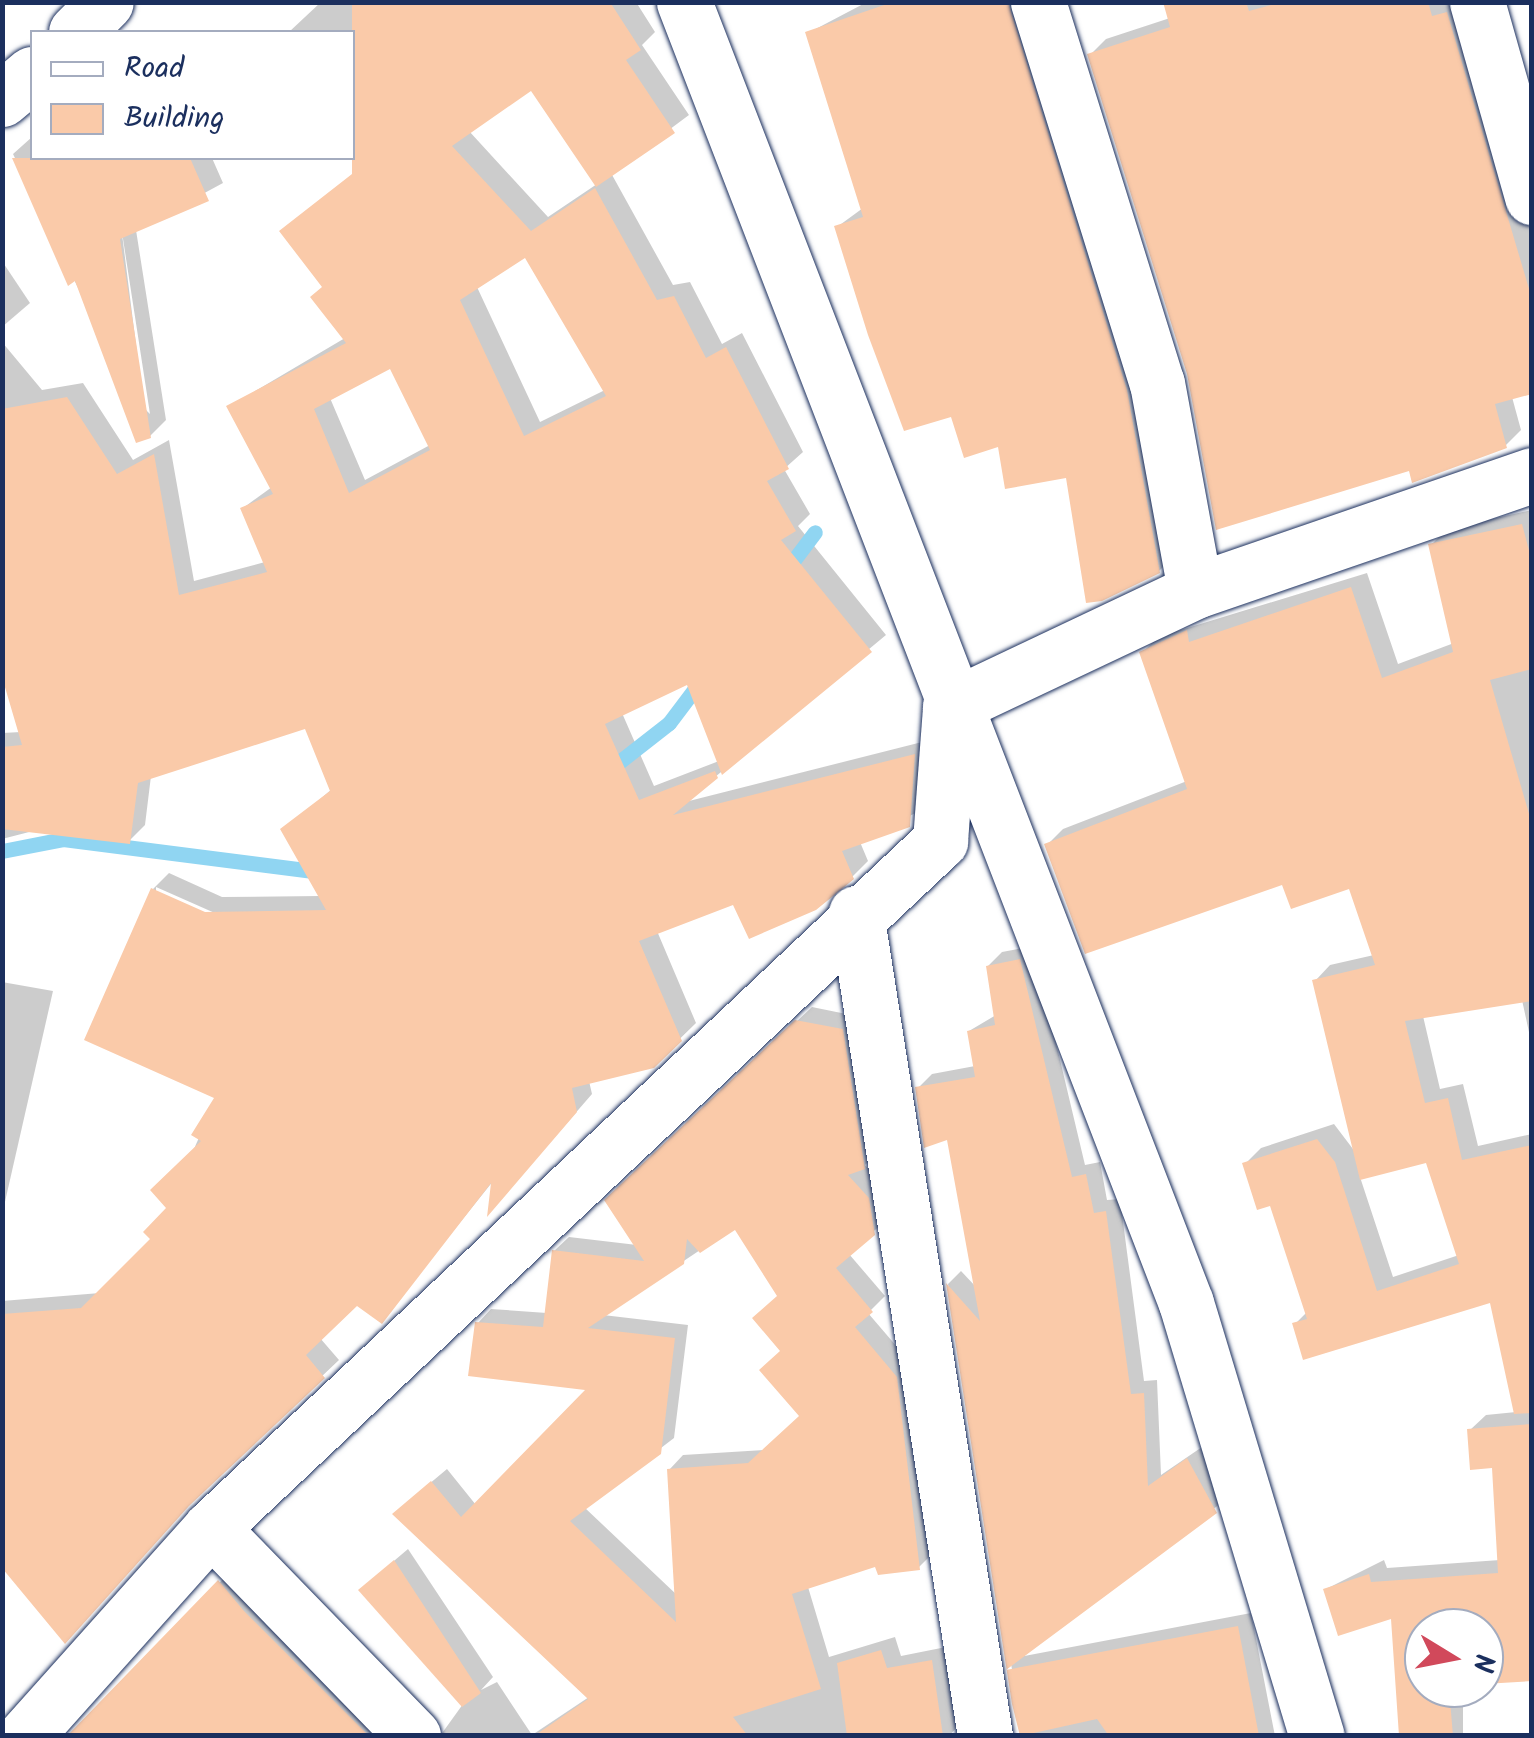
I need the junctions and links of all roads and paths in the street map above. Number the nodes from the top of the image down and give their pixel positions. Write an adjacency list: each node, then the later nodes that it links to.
1 (106, 2): 5 (street)
2 (684, 2): 11 (street)
3 (1038, 2): 10 (street)
4 (1477, 2): 8 (street)
5 (78, 30)
6 (30, 76): 7 (street)
7 (2, 99)
8 (1532, 196)
9 (1532, 475): 10 (street)
10 (1195, 591): 11 (street)
11 (950, 707): 12 (street); 17 (street)
12 (856, 914): 13 (street); 16 (street)
13 (211, 1528): 14 (street); 15 (street)
14 (25, 1736)
15 (413, 1736)
16 (985, 1736)
17 (1317, 1736)

